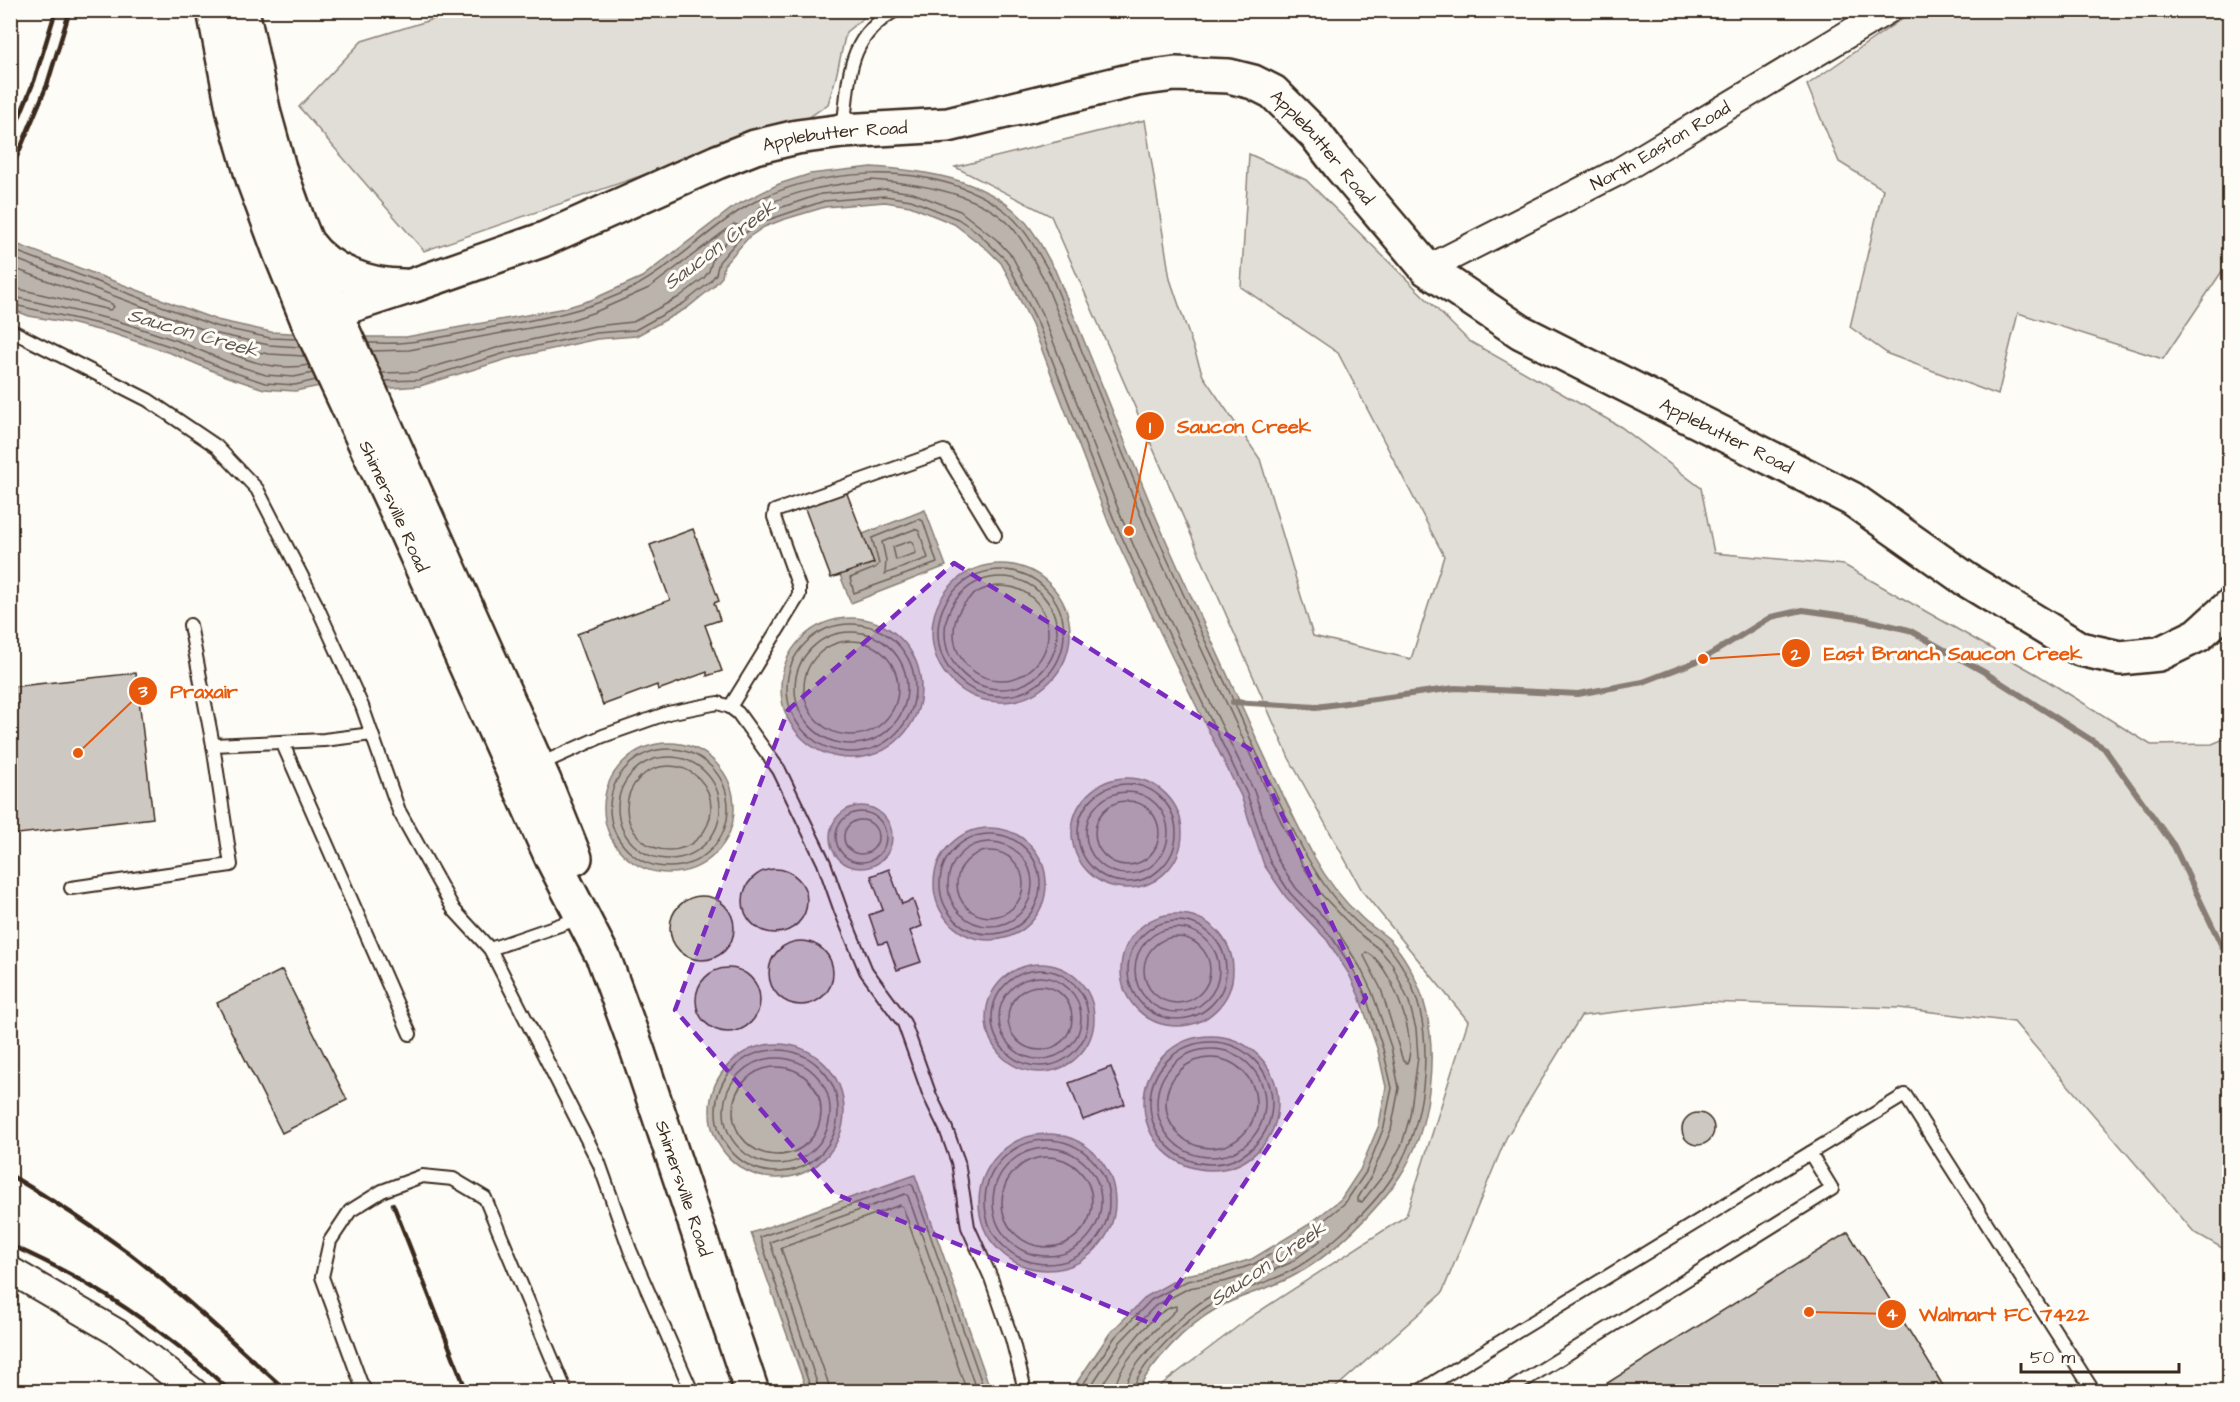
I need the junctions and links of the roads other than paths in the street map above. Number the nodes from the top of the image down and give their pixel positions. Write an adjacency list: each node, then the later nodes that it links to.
1 (213, 10): 9 (street, Shimersville Road)
2 (242, 10): 6 (street, Shimersville Road)
3 (896, 10): 5 (lane)
4 (1888, 10): 7 (street, North Easton Road)
5 (843, 131): 7 (street, Applebutter Road); 8 (street, Applebutter Road)
6 (308, 243): 8 (street); 9 (street, Shimersville Road)
7 (1427, 269): 13 (street, Applebutter Road)
8 (414, 285): 9 (street, Applebutter Road)
9 (316, 304): 11 (street, Shimersville Road)
10 (10, 330): 16 (lane)
11 (393, 472): 19 (street, Shimersville Road); 21 (street, Shimersville Road)
12 (995, 535): 15 (lane)
13 (2229, 606)
14 (190, 625): 18 (lane)
15 (730, 706): 19 (lane); 32 (lane)
16 (372, 734): 17 (lane); 22 (lane)
17 (282, 742): 18 (lane); 24 (lane)
18 (213, 745): 20 (lane)
19 (537, 765): 23 (street, Shimersville Road)
20 (71, 888)
21 (583, 917): 22 (lane); 23 (street, Shimersville Road)
22 (490, 949): 30 (lane)
23 (614, 986): 31 (street, Shimersville Road)
24 (410, 1034)
25 (1810, 1153): 33 (lane); 34 (lane); 35 (lane)
26 (10, 1270): 27 (street)
27 (194, 1392)
28 (366, 1392): 29 (lane)
29 (566, 1392)
30 (692, 1392)
31 (752, 1392)
32 (1023, 1392)
33 (1418, 1392)
34 (1506, 1392)
35 (2094, 1392)

